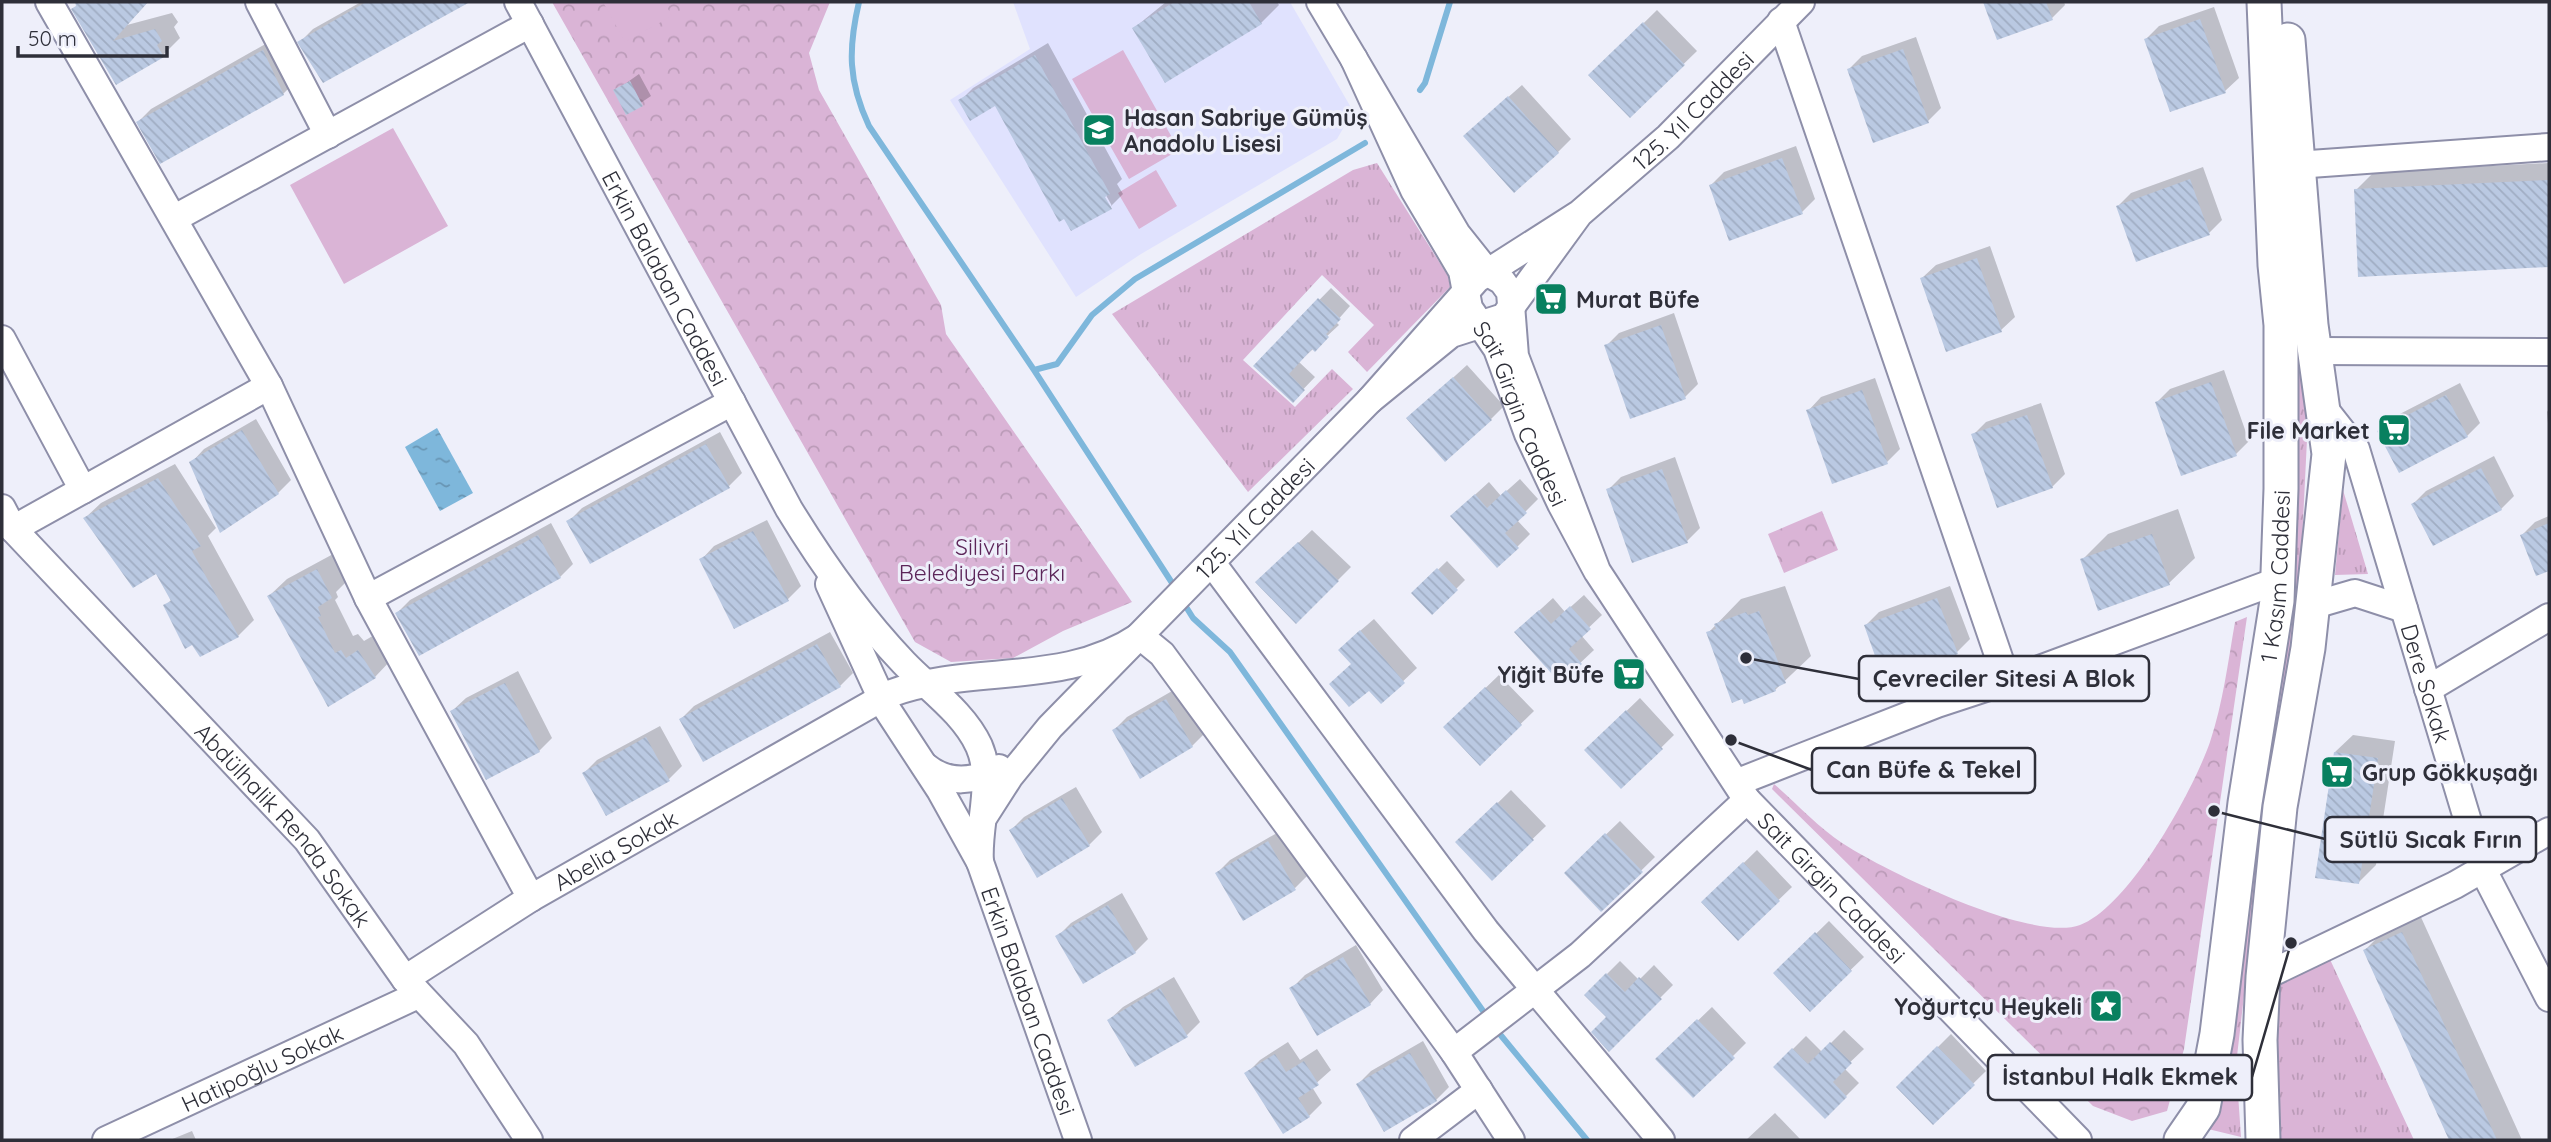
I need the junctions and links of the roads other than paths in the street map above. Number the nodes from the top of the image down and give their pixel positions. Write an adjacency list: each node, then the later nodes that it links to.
1 (49, 2): 14 (street)
2 (259, 2): 10 (street)
3 (1320, 2): 9 (street)
4 (1801, 2): 8 (street, 125. Yıl Caddesi)
5 (2264, 2): 19 (main road, 1 Kasım Caddesi)
6 (2286, 2): 12 (main road, 1 Kasım Caddesi)
7 (524, 13): 10 (street); 24 (street, Erkin Balaban Caddesi)
8 (1781, 22): 13 (street, 125. Yıl Caddesi); 38 (street)
9 (1354, 59): 15 (street, Sait Girgin Caddesi); 16 (street, Sait Girgin Caddesi)
10 (328, 135): 14 (street)
11 (2549, 147): 12 (street)
12 (2296, 165): 19 (main road, 1 Kasım Caddesi)
13 (1579, 214): 15 (street, 125. Yıl Caddesi); 17 (street, 125. Yıl Caddesi)
14 (176, 218): 22 (street)
15 (1488, 273): 16 (street, 125. Yıl Caddesi); 17 (street, Sait Girgin Caddesi)
16 (1464, 294): 18 (street, Sait Girgin Caddesi); 23 (street, 125. Yıl Caddesi)
17 (1510, 308): 18 (street, 125. Yıl Caddesi); 30 (street, Sait Girgin Caddesi)
18 (1480, 327): 23 (street, 125. Yıl Caddesi); 30 (street, Sait Girgin Caddesi)
19 (2303, 334): 21 (street); 25 (main road, 1 Kasım Caddesi); 31 (main road, 1 Kasım Caddesi)
20 (2, 339): 26 (street)
21 (2549, 352)
22 (269, 386): 26 (street); 32 (street)
23 (1370, 400): 29 (street, 125. Yıl Caddesi)
24 (732, 402): 28 (street, Erkin Balaban Caddesi); 32 (street)
25 (2323, 407): 33 (main road, 1 Kasım Caddesi); 34 (street, Dere Sokak)
26 (83, 490): 27 (street)
27 (6, 519): 53 (street, Abdülhalik Renda Sokak)
28 (816, 554): 37 (street, Erkin Balaban Caddesi); 40 (street, Erkin Balaban Caddesi)
29 (1212, 563): 36 (street, 125. Yıl Caddesi); 54 (street)
30 (1597, 572): 46 (street, Sait Girgin Caddesi)
31 (2277, 581): 38 (street); 65 (main road, 1 Kasım Caddesi)
32 (368, 598): 51 (street)
33 (2314, 605): 34 (street); 52 (main road, 1 Kasım Caddesi)
34 (2404, 609): 39 (street, Dere Sokak)
35 (2549, 617): 39 (street)
36 (1140, 636): 37 (street); 42 (street, 125. Yıl Caddesi); 56 (street)
37 (935, 681): 40 (street); 45 (street, Erkin Balaban Caddesi)
38 (2007, 681): 46 (street)
39 (2428, 688): 50 (street, Dere Sokak)
40 (881, 698): 41 (street, Erkin Balaban Caddesi); 43 (street)
41 (899, 726): 43 (street); 44 (street, Erkin Balaban Caddesi)
42 (1051, 727): 45 (street); 47 (street)
43 (831, 728): 51 (street, Abelia Sokak)
44 (924, 765): 45 (street); 49 (street, Erkin Balaban Caddesi)
45 (984, 777): 47 (street, Erkin Balaban Caddesi)
46 (1742, 791): 54 (street); 64 (street, Sait Girgin Caddesi)
47 (985, 814): 49 (street, Erkin Balaban Caddesi)
48 (2549, 831): 50 (street)
49 (980, 862): 60 (street, Erkin Balaban Caddesi)
50 (2482, 868): 52 (street); 55 (street, Dere Sokak)
51 (531, 898): 53 (street, Abelia Sokak)
52 (2263, 976): 66 (main road, 1 Kasım Caddesi)
53 (412, 987): 58 (street, Hatipoğlu Sokak); 59 (street, Abdülhalik Renda Sokak)
54 (1533, 991): 56 (street); 63 (street)
55 (2549, 998)
56 (1454, 1052): 57 (street)
57 (1479, 1090): 61 (street); 62 (street)
58 (106, 1140)
59 (529, 1140)
60 (1078, 1140)
61 (1413, 1140)
62 (1511, 1140)
63 (1661, 1140)
64 (2078, 1140)
65 (2181, 1140)
66 (2263, 1140)

